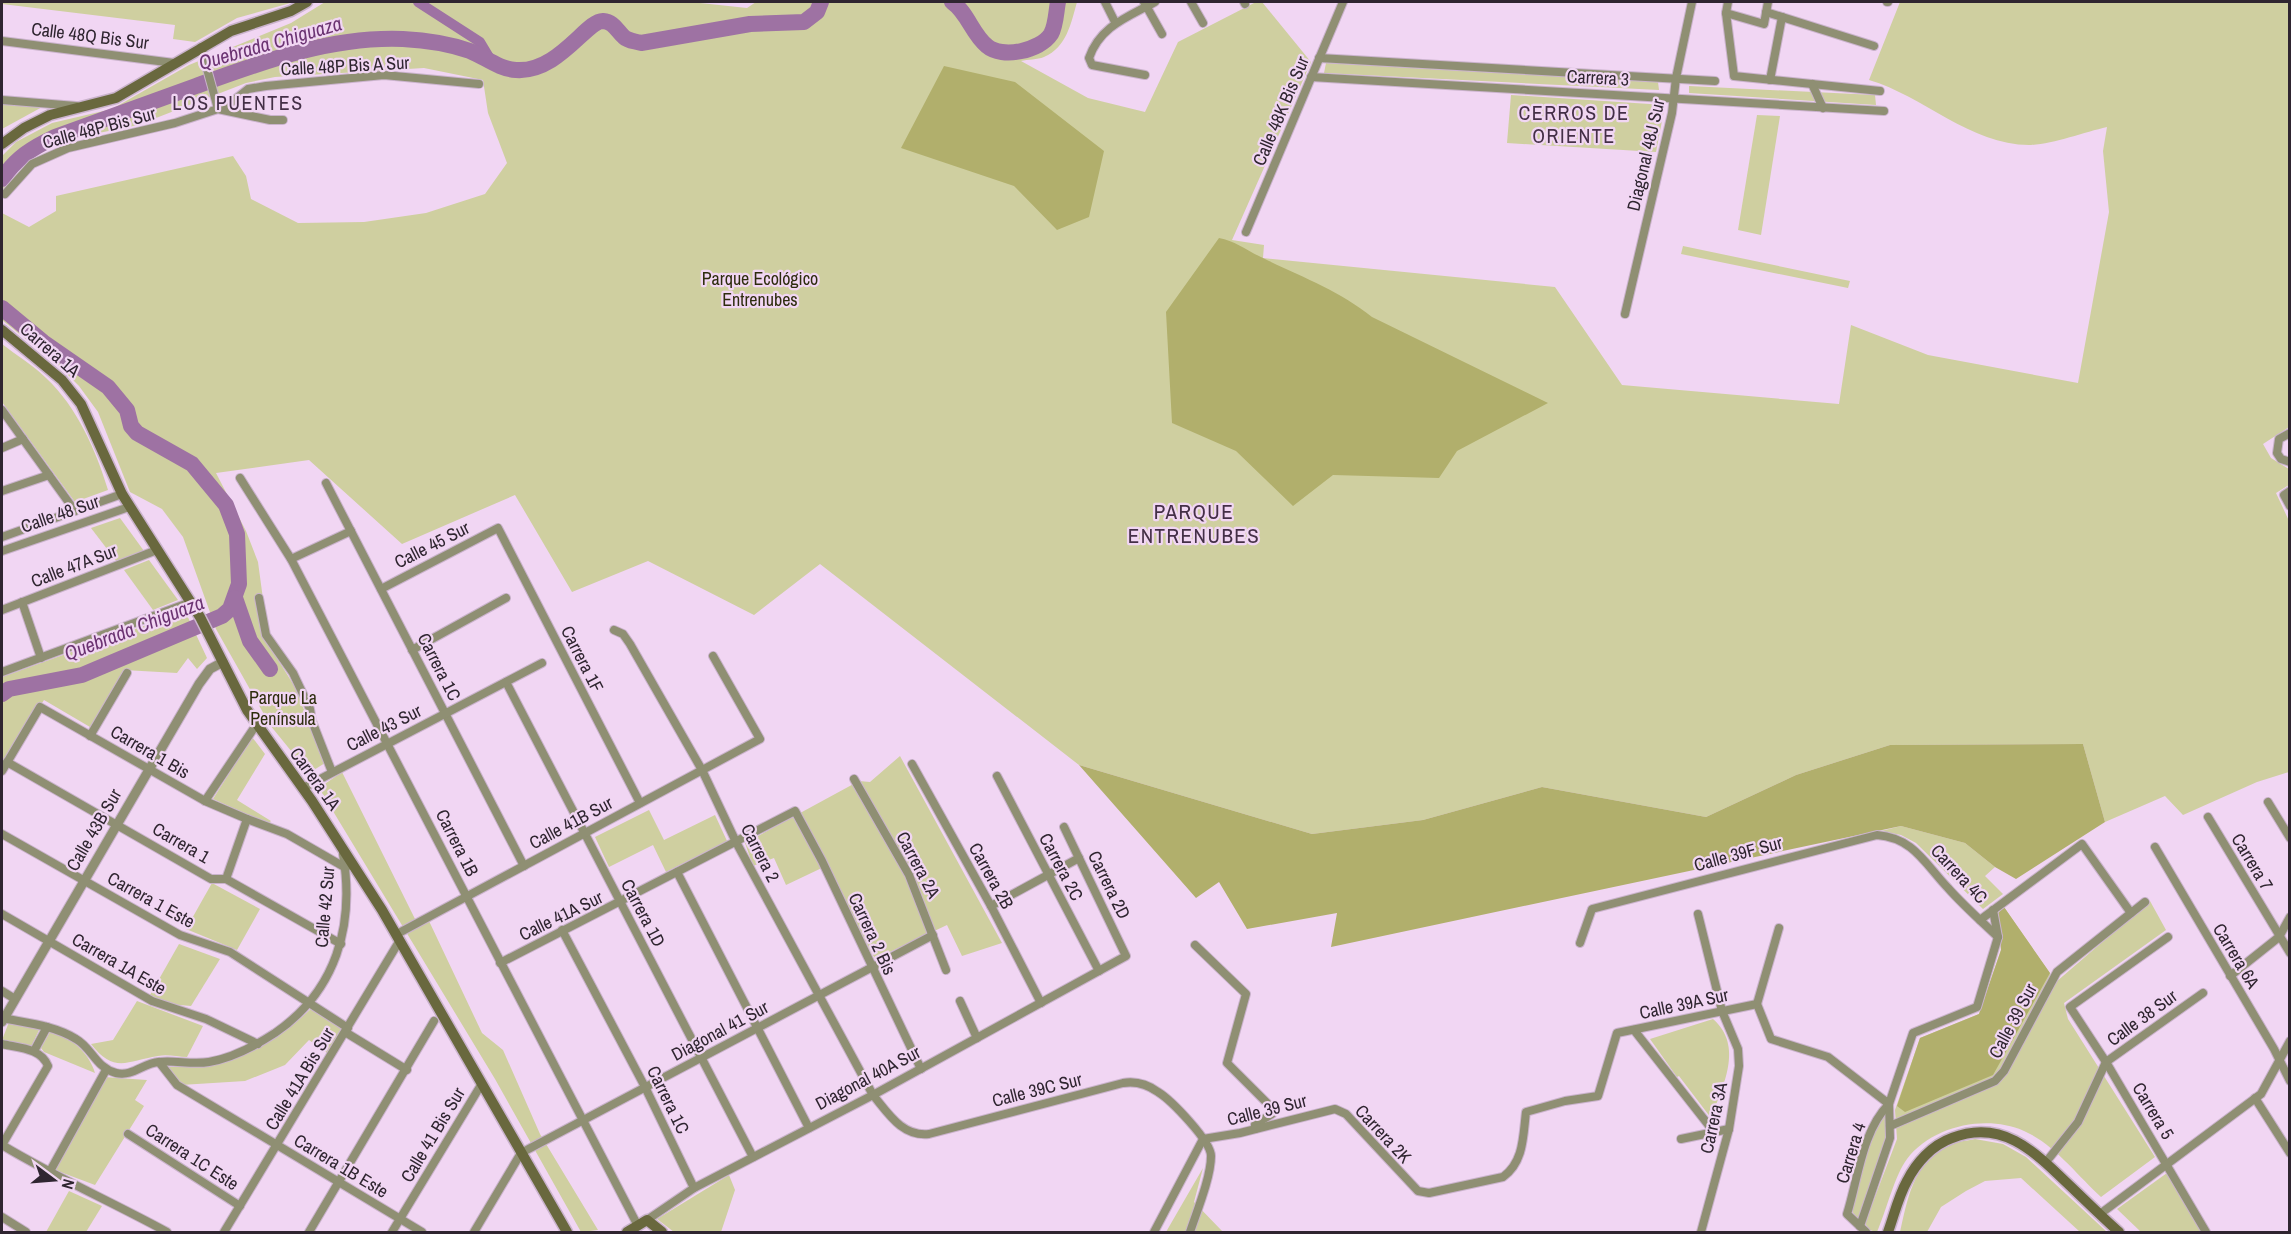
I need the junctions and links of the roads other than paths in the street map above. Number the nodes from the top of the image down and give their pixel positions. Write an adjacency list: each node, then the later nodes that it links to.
1 (307, 2): 18 (main road)
2 (1105, 2): 13 (street)
3 (1155, 2): 9 (street)
4 (1191, 2): 14 (street)
5 (1343, 2): 19 (street, Calle 48K Bis Sur)
6 (1692, 2): 23 (street, Diagonal 48J Sur)
7 (1728, 2): 11 (street)
8 (1768, 2): 10 (street)
9 (1146, 4): 13 (street); 15 (street)
10 (1766, 12): 11 (street); 12 (street)
11 (1726, 13): 24 (street)
12 (1782, 17): 17 (street); 24 (street)
13 (1115, 22): 21 (street)
14 (1203, 23)
15 (1162, 34)
16 (2, 41): 20 (street, Calle 48Q Bis Sur)
17 (1875, 46)
18 (201, 47): 20 (main road); 33 (street)
19 (1319, 58): 22 (street, Calle 48K Bis Sur); 23 (street, Carrera 3)
20 (174, 63): 31 (main road)
21 (1145, 75)
22 (1311, 77): 29 (street, Carrera 3); 38 (street, Calle 48K Bis Sur)
23 (1676, 78): 25 (street, Carrera 3); 29 (street, Diagonal 48J Sur)
24 (1770, 80): 27 (street)
25 (1715, 81)
26 (479, 84): 33 (street, Calle 48P Bis A Sur)
27 (1812, 84): 28 (street); 32 (street)
28 (1880, 92)
29 (1675, 98): 32 (street, Carrera 3); 39 (street, Diagonal 48J Sur)
30 (2, 100): 31 (street)
31 (86, 107): 36 (main road)
32 (1823, 108): 34 (street, Carrera 3)
33 (221, 109): 35 (street); 37 (street, Calle 48P Bis Sur)
34 (1884, 111)
35 (283, 120)
36 (2, 144)
37 (6, 194)
38 (1246, 232)
39 (1625, 314)
40 (2, 330): 51 (main road, Carrera 1A)
41 (2, 410): 43 (street)
42 (2289, 433): 45 (street)
43 (23, 440): 44 (street); 46 (street)
44 (2, 448)
45 (2289, 462)
46 (49, 475): 49 (street); 54 (street)
47 (240, 478): 60 (street, Carrera 1B)
48 (326, 483): 56 (street, Carrera 1C)
49 (2, 491)
50 (2287, 493): 52 (street)
51 (122, 494): 53 (main road, Carrera 1A); 54 (street, Calle 48 Sur)
52 (2289, 506)
53 (129, 507): 58 (main road, Carrera 1A); 59 (street, Calle 48 Sur)
54 (75, 511): 57 (street, Calle 48 Sur)
55 (498, 528): 61 (street, Calle 45 Sur); 91 (street, Carrera 1F)
56 (351, 531): 60 (street); 61 (street, Carrera 1C)
57 (2, 537)
58 (157, 550): 64 (street, Calle 47A Sur); 65 (main road, Carrera 1A)
59 (2, 551)
60 (291, 559): 79 (street, Carrera 1B)
61 (381, 589): 68 (street, Carrera 1C)
62 (260, 598): 85 (street)
63 (506, 598): 68 (street)
64 (22, 602): 66 (street, Calle 47A Sur); 70 (street)
65 (191, 602): 70 (street); 71 (main road, Carrera 1A)
66 (2, 609)
67 (614, 630): 83 (street, Carrera 2)
68 (412, 650): 76 (street, Carrera 1C)
69 (713, 656): 83 (street, Calle 41B Sur)
70 (41, 658): 73 (street)
71 (223, 662): 77 (main road, Carrera 1A); 82 (street, Calle 43B Sur)
72 (542, 663): 75 (street, Calle 43 Sur)
73 (2, 672)
74 (127, 673): 78 (street)
75 (506, 682): 76 (street, Calle 43 Sur); 97 (street, Carrera 1D)
76 (445, 713): 79 (street, Calle 43 Sur); 105 (street, Carrera 1C)
77 (256, 725): 88 (main road, Carrera 1A); 89 (street)
78 (90, 736): 80 (street, Carrera 1 Bis); 82 (street, Carrera 1 Bis)
79 (387, 744): 85 (street, Calle 43 Sur); 111 (street, Carrera 1B)
80 (7, 762): 84 (street); 95 (street, Carrera 1)
81 (912, 764): 114 (street, Carrera 2B)
82 (149, 769): 89 (street, Carrera 1 Bis); 95 (street, Calle 43B Sur)
83 (702, 770): 91 (street, Calle 41B Sur); 101 (street, Carrera 2)
84 (2, 771)
85 (332, 772): 88 (street, Calle 43 Sur)
86 (997, 776): 108 (street, Carrera 2C)
87 (854, 779): 123 (street, Carrera 2A)
88 (303, 788): 102 (main road, Carrera 1A)
89 (206, 801): 94 (street, Carrera 1 Bis)
90 (2268, 802): 100 (street)
91 (640, 803): 97 (street, Calle 41B Sur)
92 (795, 812): 101 (street, Calle 41A Sur); 135 (street, Carrera 2 Bis)
93 (2208, 817): 127 (street, Carrera 7)
94 (247, 819): 106 (street); 110 (street)
95 (117, 824): 109 (street, Calle 43B Sur); 110 (street, Carrera 1)
96 (1064, 827): 104 (street, Carrera 2D)
97 (585, 833): 105 (street, Calle 41B Sur); 113 (street, Carrera 1D)
98 (2, 834): 109 (street, Carrera 1 Este)
99 (1893, 837): 120 (street, Carrera 4C); 129 (street, Calle 39F Sur)
100 (2289, 838)
101 (736, 842): 107 (street, Calle 41A Sur); 141 (street, Carrera 2)
102 (342, 846): 106 (street, Calle 42 Sur); 124 (main road, Carrera 1A)
103 (2155, 847): 138 (street, Carrera 6A)
104 (1079, 858): 108 (street); 133 (street, Carrera 2D)
105 (524, 866): 111 (street, Calle 41B Sur)
106 (346, 868): 130 (street, Calle 42 Sur)
107 (677, 872): 113 (street, Calle 41A Sur); 151 (street)
108 (1049, 876): 114 (street); 137 (street, Carrera 2C)
109 (85, 879): 128 (street, Calle 43B Sur); 144 (street, Carrera 1 Este)
110 (226, 879): 130 (street, Carrera 1)
111 (466, 897): 124 (street, Calle 41B Sur); 134 (street, Carrera 1B)
112 (2145, 902): 116 (street, Calle 39 Sur)
113 (621, 903): 122 (street, Calle 41A Sur); 159 (street, Carrera 1D)
114 (991, 906): 145 (street, Carrera 2B)
115 (1993, 910): 116 (street); 120 (street); 125 (street, Carrera 4C)
116 (2131, 913): 174 (street, Calle 39 Sur)
117 (2, 914): 128 (street, Carrera 1A Este)
118 (1698, 914): 147 (street, Carrera 3A)
119 (2289, 917): 127 (street)
120 (1980, 920): 125 (street, Carrera 4C)
121 (1779, 928): 146 (street)
122 (562, 930): 134 (street, Calle 41A Sur); 168 (street, Carrera 1C)
123 (933, 935): 135 (street, Diagonal 41 Sur); 136 (street, Carrera 2A)
124 (398, 937): 152 (street, Calle 41A Bis Sur); 167 (main road, Carrera 1A)
125 (1998, 937): 171 (street, Carrera 4C)
126 (2168, 937): 162 (street, Carrera 5)
127 (2279, 937): 132 (street, Carrera 7); 138 (street)
128 (48, 941): 142 (street, Calle 43B Sur); 157 (street, Carrera 1A Este)
129 (1580, 943)
130 (341, 944): 144 (street, Calle 42 Sur)
131 (1195, 945): 176 (street)
132 (2289, 953)
133 (1126, 957): 137 (street, Diagonal 40A Sur)
134 (500, 963): 173 (street, Carrera 1B)
135 (871, 968): 141 (street, Diagonal 41 Sur); 163 (street, Carrera 2 Bis)
136 (946, 970)
137 (1099, 971): 145 (street, Diagonal 40A Sur)
138 (2230, 975): 160 (street, Carrera 6A)
139 (2, 991): 142 (street)
140 (2203, 993): 162 (street, Calle 38 Sur)
141 (818, 996): 151 (street, Diagonal 41 Sur); 169 (street, Carrera 2)
142 (15, 999): 148 (street, Calle 43B Sur)
143 (960, 1001): 154 (street)
144 (310, 1003): 152 (street, Carrera 1 Este); 157 (street, Calle 42 Sur)
145 (1041, 1003): 154 (street, Diagonal 40A Sur)
146 (1757, 1004): 147 (street, Calle 39A Sur); 171 (street)
147 (1722, 1011): 153 (street, Calle 39A Sur); 177 (street, Carrera 3A)
148 (2, 1019): 150 (street)
149 (434, 1022): 165 (street)
150 (47, 1027): 158 (street); 164 (street)
151 (758, 1028): 159 (street, Diagonal 41 Sur); 175 (street)
152 (347, 1030): 165 (street, Carrera 1 Este); 183 (street, Calle 41A Bis Sur)
153 (1634, 1030): 178 (street); 190 (street, Calle 39A Sur)
154 (977, 1038): 163 (street, Diagonal 40A Sur)
155 (2289, 1041): 160 (street)
156 (2, 1044): 158 (street)
157 (258, 1044): 161 (street, Calle 42 Sur)
158 (34, 1051): 182 (street)
159 (702, 1057): 168 (street, Diagonal 41 Sur); 186 (street, Carrera 1D)
160 (2279, 1060): 166 (street, Carrera 6A); 170 (street)
161 (159, 1062): 164 (street); 183 (street, Carrera 1B Este)
162 (2106, 1062): 187 (street, Calle 38 Sur); 188 (street, Carrera 5)
163 (921, 1069): 169 (street, Diagonal 40A Sur)
164 (106, 1070): 189 (street)
165 (407, 1070): 191 (street)
166 (2289, 1081)
167 (481, 1084): 184 (main road, Carrera 1A); 196 (street, Calle 41 Bis Sur)
168 (645, 1087): 173 (street, Diagonal 41 Sur); 192 (street, Carrera 1C)
169 (873, 1095): 175 (street, Diagonal 40A Sur); 180 (street, Calle 39C Sur)
170 (2255, 1098): 185 (street); 188 (street)
171 (1889, 1104): 174 (street); 198 (street, Carrera 4)
172 (1338, 1110): 176 (street, Calle 39 Sur); 190 (street, Carrera 2K)
173 (584, 1120): 184 (street, Diagonal 41 Sur); 197 (street, Carrera 1B)
174 (1890, 1126): 198 (street)
175 (809, 1128): 186 (street, Diagonal 40A Sur)
176 (1255, 1129): 180 (street, Calle 39 Sur)
177 (1729, 1129): 178 (street); 211 (street, Carrera 3A)
178 (1714, 1132): 181 (street)
179 (128, 1134): 193 (street, Carrera 1C Este)
180 (1203, 1139): 209 (street); 210 (street)
181 (1681, 1139)
182 (2, 1145): 189 (street)
183 (277, 1145): 191 (street, Carrera 1B Este); 193 (street, Calle 41A Bis Sur)
184 (521, 1153): 199 (main road, Carrera 1A); 206 (street)
185 (2289, 1153)
186 (753, 1157): 192 (street, Diagonal 40A Sur)
187 (2046, 1162): 194 (main road); 212 (main road)
188 (2166, 1162): 194 (street); 214 (street, Carrera 5)
189 (49, 1173): 201 (street)
190 (1503, 1177)
191 (339, 1182): 196 (street, Carrera 1B Este); 203 (street)
192 (694, 1188): 197 (street, Diagonal 40A Sur)
193 (240, 1206): 202 (street, Calle 41A Bis Sur)
194 (2100, 1214): 213 (main road)
195 (2, 1217): 200 (street)
196 (400, 1219): 204 (street, Calle 41 Bis Sur); 205 (street, Carrera 1B Este)
197 (642, 1223): 207 (main road, Diagonal 40A Sur); 208 (main road, Carrera 1B)
198 (1863, 1229)
199 (562, 1230)
200 (26, 1233)
201 (166, 1233)
202 (224, 1233)
203 (309, 1233)
204 (392, 1233)
205 (422, 1233)
206 (474, 1233)
207 (627, 1233)
208 (662, 1233)
209 (1154, 1233)
210 (1190, 1233)
211 (1701, 1233)
212 (1888, 1233)
213 (2119, 1233)
214 (2206, 1233)

